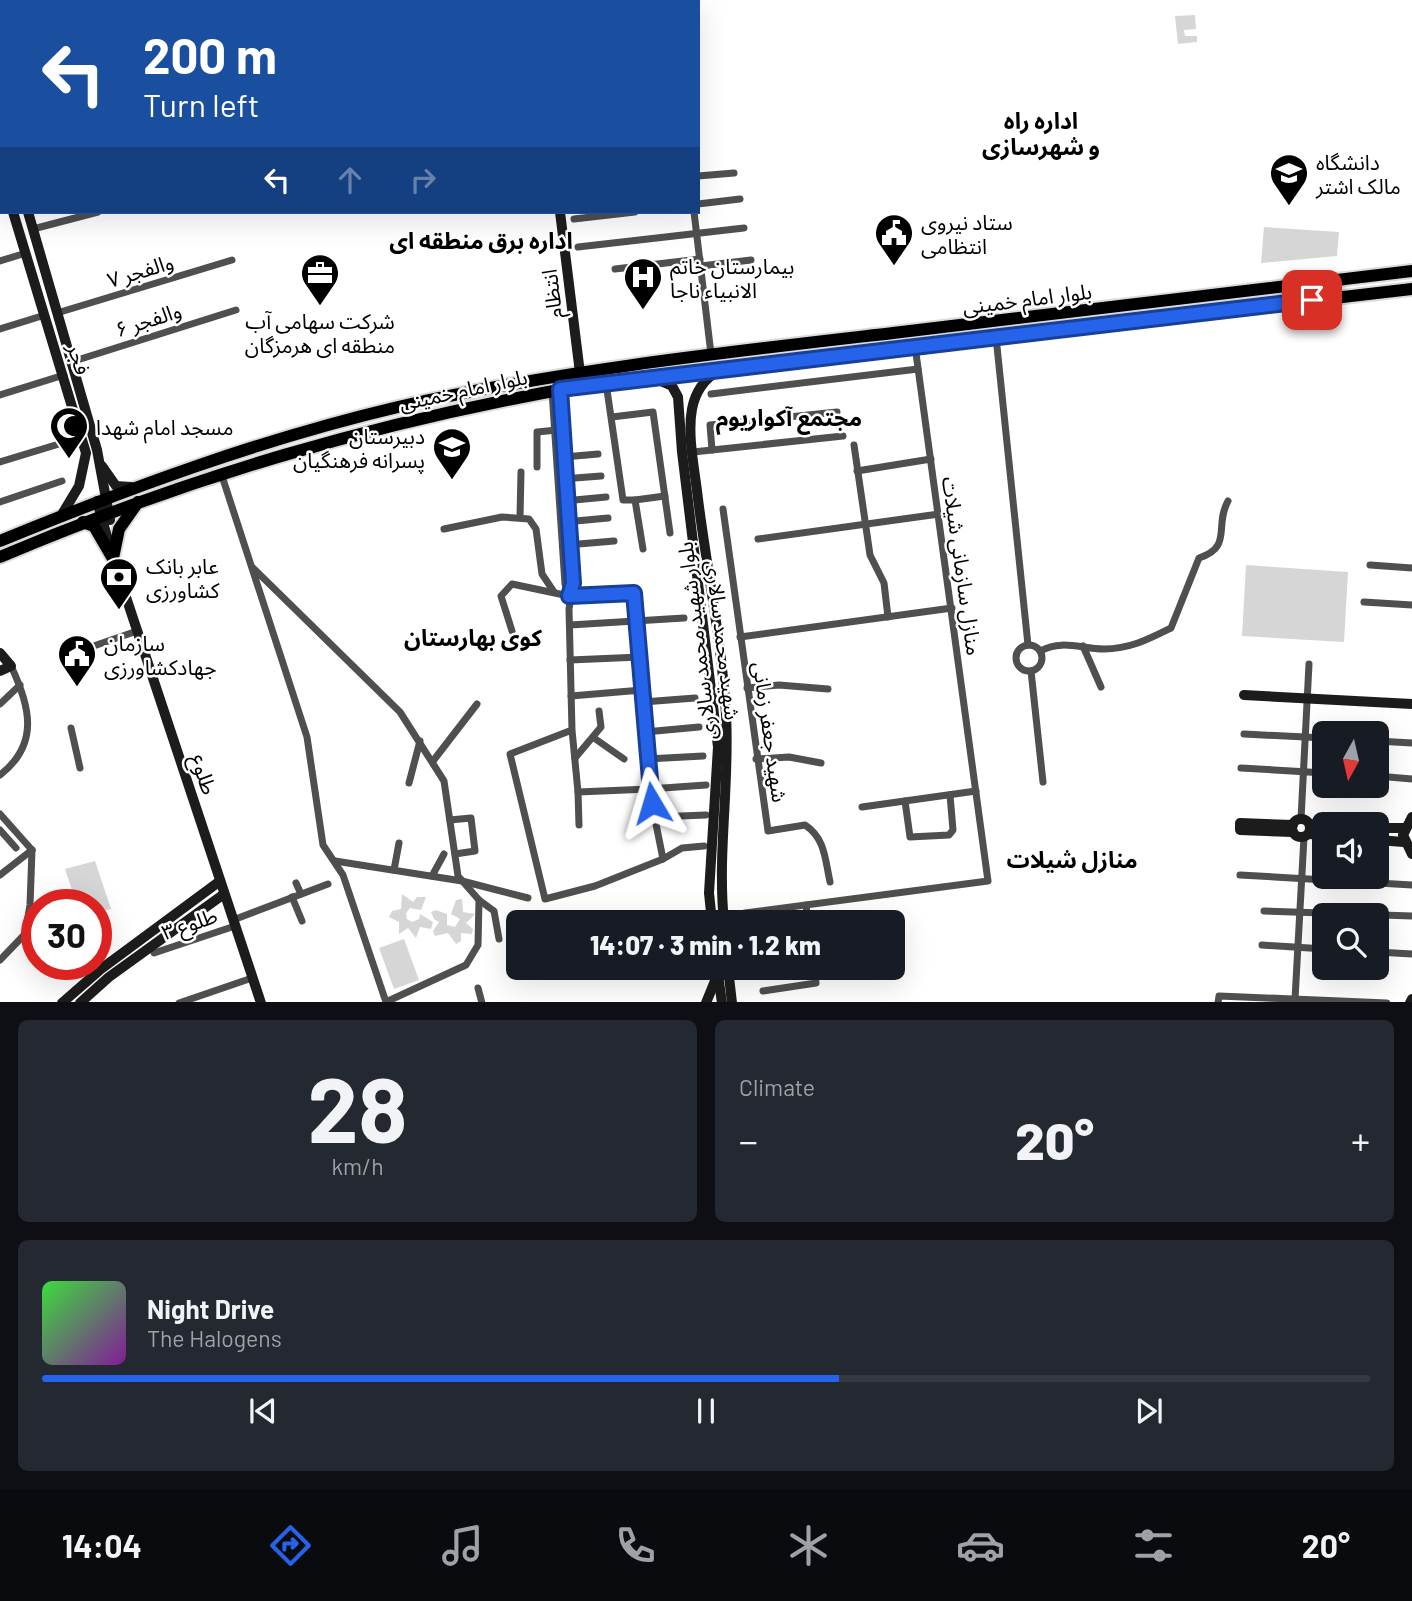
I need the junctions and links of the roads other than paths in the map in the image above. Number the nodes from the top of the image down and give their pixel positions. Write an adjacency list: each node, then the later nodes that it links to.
1 (734, 173): 2 (street)
2 (700, 176)
3 (740, 199): 4 (street)
4 (700, 204)
5 (14, 214): 16 (main road, فجر)
6 (29, 214): 13 (main road, فجر)
7 (90, 214): 13 (street)
8 (560, 214): 35 (main road, انتظام)
9 (618, 214): 11 (street)
10 (694, 214): 14 (street)
11 (575, 219)
12 (744, 228): 14 (street)
13 (33, 229): 26 (main road, فجر)
14 (697, 233): 15 (street); 20 (street)
15 (578, 247)
16 (26, 253): 19 (street); 26 (main road, فجر)
17 (232, 260): 26 (street, والفجر ۷)
18 (751, 260): 20 (street)
19 (0, 261)
20 (700, 262): 21 (street); 31 (street)
21 (615, 270)
22 (1412, 271): 24 (main road, بلوار امام خمینی)
23 (1412, 289): 27 (main road, بلوار امام خمینی)
24 (1184, 298): 27 (main road); 31 (main road, بلوار امام خمینی)
25 (236, 310): 32 (street, والفجر ۶)
26 (52, 314): 28 (street, والفجر ۷); 32 (main road, فجر); 36 (main road, فجر)
27 (1186, 314): 29 (main road, بلوار امام خمینی)
28 (0, 329)
29 (996, 336): 30 (main road, بلوار امام خمینی); 105 (street)
30 (915, 346): 33 (main road, بلوار امام خمینی); 34 (street, منازل سازمانی شیلات)
31 (711, 354): 35 (main road, بلوار امام خمینی)
32 (71, 362): 49 (main road, فجر)
33 (723, 369): 37 (main road, بلوار امام خمینی); 50 (main road, بلوار شهید محمد سالاری)
34 (918, 369): 40 (street); 53 (street, منازل سازمانی شیلات)
35 (580, 373): 63 (main road, بلوار امام خمینی)
36 (64, 375): 41 (street); 45 (main road, فجر)
37 (651, 377): 38 (main road, بلوار امام خمینی); 50 (main road, شهید محمد سالاری)
38 (606, 383): 39 (main road, بلوار امام خمینی); 43 (street)
39 (556, 390): 44 (street); 59 (main road, بلوار امام خمینی)
40 (711, 394)
41 (0, 395)
42 (837, 412): 48 (street)
43 (612, 417): 64 (street); 68 (street)
44 (558, 430): 52 (street); 56 (street); 61 (street)
45 (83, 436): 49 (main road, فجر); 55 (street)
46 (843, 436): 48 (street)
47 (854, 446): 57 (street)
48 (712, 450): 50 (street)
49 (92, 451): 54 (main road, فجر); 75 (main road, فجر)
50 (688, 452): 203 (main road, شهید محمد سالاری); 204 (main road, بلوار شهید محمد سالاری)
51 (598, 454): 52 (street)
52 (564, 457): 61 (street)
53 (931, 459): 57 (street); 74 (street, منازل سازمانی شیلات)
54 (100, 462): 63 (main road); 66 (main road, فجر)
55 (0, 463)
56 (537, 467)
57 (857, 471): 80 (street)
58 (521, 472): 76 (street)
59 (221, 473): 67 (main road, بلوار امام خمینی); 91 (street)
60 (601, 476): 61 (street)
61 (562, 479): 69 (street)
62 (62, 481): 71 (street)
63 (141, 486): 66 (main road, بلوار امام خمینی)
64 (665, 496): 68 (street); 82 (street)
65 (606, 497): 69 (street)
66 (102, 500): 73 (main road, فجر); 75 (main road, بلوار امام خمینی)
67 (139, 500): 73 (main road, بلوار امام خمینی); 89 (main road)
68 (635, 500): 87 (street)
69 (564, 501): 79 (street)
70 (1228, 501): 106 (street)
71 (0, 502)
72 (723, 509): 104 (street, شهید جعفر زمانی)
73 (105, 514): 78 (main road, بلوار امام خمینی); 89 (main road, طلوع)
74 (939, 514): 80 (street); 97 (street, منازل سازمانی شیلات)
75 (61, 516): 84 (main road, بلوار امام خمینی)
76 (520, 517): 81 (street); 93 (street)
77 (608, 518): 79 (street)
78 (83, 522): 88 (main road, بلوار امام خمینی); 89 (main road)
79 (565, 522): 86 (street)
80 (865, 525): 83 (street); 98 (street)
81 (444, 529)
82 (670, 533)
83 (758, 539)
84 (0, 541)
85 (614, 541): 86 (street)
86 (567, 545): 94 (street)
87 (643, 549)
88 (0, 557)
89 (113, 558): 102 (main road, طلوع)
90 (1370, 565): 92 (street)
91 (252, 567): 137 (street); 185 (street)
92 (1412, 568)
93 (554, 592): 94 (street); 103 (street)
94 (569, 596): 100 (street); 101 (street)
95 (1364, 602): 96 (street)
96 (1412, 605)
97 (951, 608): 98 (street); 158 (street, منازل سازمانی شیلات)
98 (888, 617): 104 (street)
99 (684, 618): 100 (street)
100 (637, 622): 101 (street); 110 (street)
101 (570, 625): 111 (street)
102 (137, 631): 107 (street); 191 (main road, طلوع)
103 (512, 631)
104 (740, 637): 117 (street, شهید جعفر زمانی)
105 (1028, 645): 108 (street); 114 (street)
106 (1083, 646): 108 (street); 116 (street)
107 (85, 649)
108 (1040, 650): 114 (street)
109 (0, 653): 113 (main road)
110 (639, 657): 111 (street); 119 (street)
111 (570, 660): 121 (street)
112 (1309, 664): 123 (street)
113 (5, 668): 115 (street)
114 (1031, 671): 154 (street)
115 (20, 685): 125 (street); 151 (street)
116 (1101, 687)
117 (747, 688): 118 (street); 144 (street, شهید جعفر زمانی)
118 (828, 689)
119 (642, 690): 121 (street); 124 (street)
120 (1244, 695): 123 (main road)
121 (571, 696): 131 (street)
122 (695, 698): 124 (street)
123 (1307, 698): 127 (main road); 134 (street)
124 (643, 702): 132 (street)
125 (0, 704)
126 (477, 704): 145 (street)
127 (1412, 704)
128 (599, 711): 136 (street)
129 (699, 727): 132 (street)
130 (71, 728): 147 (street)
131 (572, 730): 141 (street); 184 (street)
132 (645, 732): 143 (street)
133 (1244, 734): 134 (street)
134 (1305, 737): 135 (street); 149 (street)
135 (1312, 737)
136 (594, 738): 141 (street); 142 (street)
137 (420, 741): 145 (street); 155 (street)
138 (1390, 742): 139 (street)
139 (1412, 743)
140 (703, 756): 143 (street)
141 (575, 758): 159 (street)
142 (624, 759)
143 (647, 759): 157 (street)
144 (756, 759): 146 (street); 193 (street, شهید جعفر زمانی)
145 (433, 761): 167 (street)
146 (821, 763)
147 (79, 768)
148 (1241, 768): 149 (street)
149 (1304, 771): 150 (street); 172 (street)
150 (1312, 772)
151 (0, 775)
152 (1390, 777): 153 (street)
153 (1412, 779)
154 (1043, 782)
155 (409, 783)
156 (706, 786): 157 (street)
157 (649, 789): 159 (street); 165 (street)
158 (976, 791): 160 (street); 202 (street, منازل سازمانی شیلات)
159 (578, 792): 168 (street)
160 (950, 795): 161 (street); 161 (street)
161 (905, 801): 162 (street)
162 (862, 807)
163 (0, 814): 180 (street)
164 (706, 815): 165 (street)
165 (655, 817): 184 (street)
166 (1412, 817): 171 (main road)
167 (450, 820): 181 (street); 181 (street)
168 (579, 825)
169 (1312, 828): 172 (main road)
170 (1389, 828): 171 (main road)
171 (1404, 828): 176 (main road)
172 (1302, 829): 174 (main road); 190 (street)
173 (0, 830): 179 (street)
174 (1312, 832)
175 (1389, 841): 176 (main road)
176 (1404, 842): 182 (main road)
177 (399, 844): 186 (street)
178 (704, 846): 184 (street)
179 (16, 848)
180 (32, 850): 187 (street); 221 (street)
181 (455, 854): 192 (street)
182 (1412, 854)
183 (444, 855): 189 (street)
184 (663, 859)
185 (335, 861): 186 (street); 201 (street)
186 (394, 870): 189 (street)
187 (0, 875)
188 (1240, 875): 190 (street)
189 (432, 876): 192 (street)
190 (1302, 878): 196 (street); 208 (street)
191 (220, 881): 197 (main road, طلوع); 211 (main road)
192 (462, 881): 200 (street); 201 (street)
193 (830, 882)
194 (296, 883): 198 (street)
195 (328, 884): 198 (street, طلوع ۳)
196 (1412, 885)
197 (224, 894): 212 (main road, طلوع); 213 (main road)
198 (301, 894): 199 (street, طلوع ۳)
199 (292, 897): 210 (street); 212 (street, طلوع ۳)
200 (528, 898)
201 (479, 900): 214 (street)
202 (806, 905): 205 (street); 206 (street)
203 (711, 910)
204 (723, 910)
205 (768, 910)
206 (807, 910)
207 (1264, 911): 208 (street)
208 (1300, 913): 209 (street); 216 (street)
209 (1412, 916)
210 (302, 921)
211 (162, 923): 213 (main road); 230 (main road)
212 (234, 923): 218 (street, طلوع ۳); 222 (main road, طلوع)
213 (169, 933): 231 (main road)
214 (499, 939)
215 (1262, 945): 216 (street)
216 (1298, 947): 217 (street); 229 (street)
217 (1312, 948)
218 (154, 953)
219 (1389, 953): 220 (street)
220 (1412, 954)
221 (0, 960)
222 (253, 978): 232 (street); 233 (main road, طلوع)
223 (716, 980): 235 (main road)
224 (721, 980): 236 (main road)
225 (725, 980): 237 (main road)
226 (816, 980): 228 (street)
227 (478, 988): 234 (street)
228 (763, 991)
229 (1295, 999): 238 (street); 239 (street)
230 (63, 1002)
231 (81, 1002)
232 (182, 1002)
233 (261, 1002)
234 (482, 1002)
235 (706, 1002)
236 (722, 1002)
237 (732, 1002)
238 (1218, 1002)
239 (1364, 1002)

